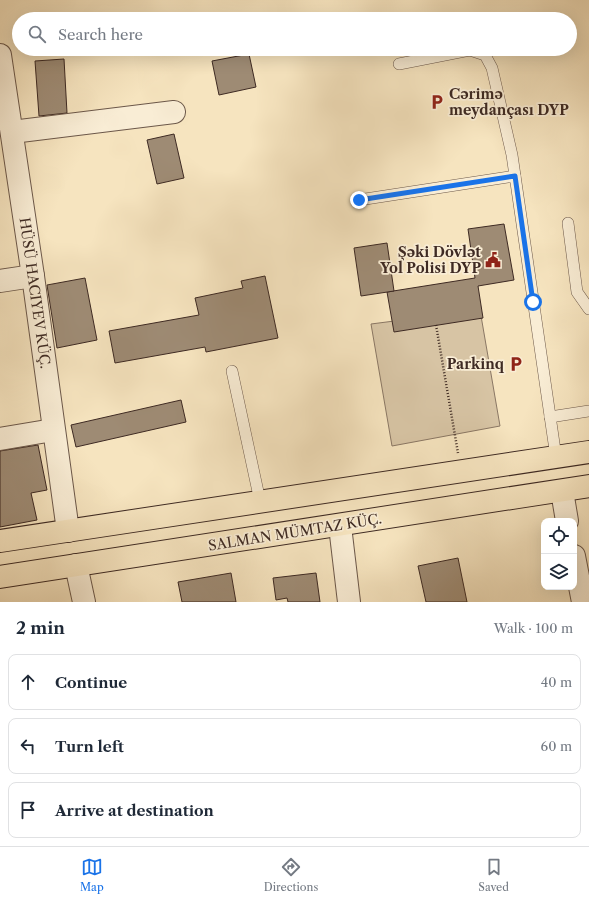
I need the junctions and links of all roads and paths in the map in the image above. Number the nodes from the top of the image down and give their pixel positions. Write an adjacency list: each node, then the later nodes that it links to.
1 (0, 55): 5 (street)
2 (440, 56): 4 (lane)
3 (486, 56): 8 (lane)
4 (399, 64)
5 (4, 101): 7 (street)
6 (174, 112): 7 (street)
7 (12, 132): 11 (street)
8 (515, 176): 9 (lane); 17 (lane)
9 (359, 200)
10 (568, 223): 13 (lane)
11 (33, 276): 12 (street); 18 (street)
12 (0, 281)
13 (589, 309)
14 (436, 325): 22 (path)
15 (232, 371): 25 (lane)
16 (589, 411): 17 (lane)
17 (550, 417): 21 (lane)
18 (54, 430): 19 (street); 29 (street)
19 (0, 439)
20 (589, 452): 21 (highway)
21 (556, 457): 22 (highway); 24 (highway)
22 (461, 471): 25 (highway)
23 (589, 486): 24 (highway, SALMAN MÜMTAZ KÜÇ.)
24 (562, 491): 26 (street); 28 (highway, SALMAN MÜMTAZ KÜÇ.)
25 (260, 501): 27 (highway)
26 (566, 518)
27 (109, 525): 29 (highway); 31 (highway)
28 (340, 526): 31 (highway, SALMAN MÜMTAZ KÜÇ.); 36 (street)
29 (68, 531): 30 (highway)
30 (0, 541)
31 (114, 559): 32 (highway, SALMAN MÜMTAZ KÜÇ.)
32 (76, 565): 34 (highway, SALMAN MÜMTAZ KÜÇ.); 35 (street)
33 (577, 571): 37 (street)
34 (0, 577)
35 (84, 602)
36 (349, 602)
37 (583, 602)

